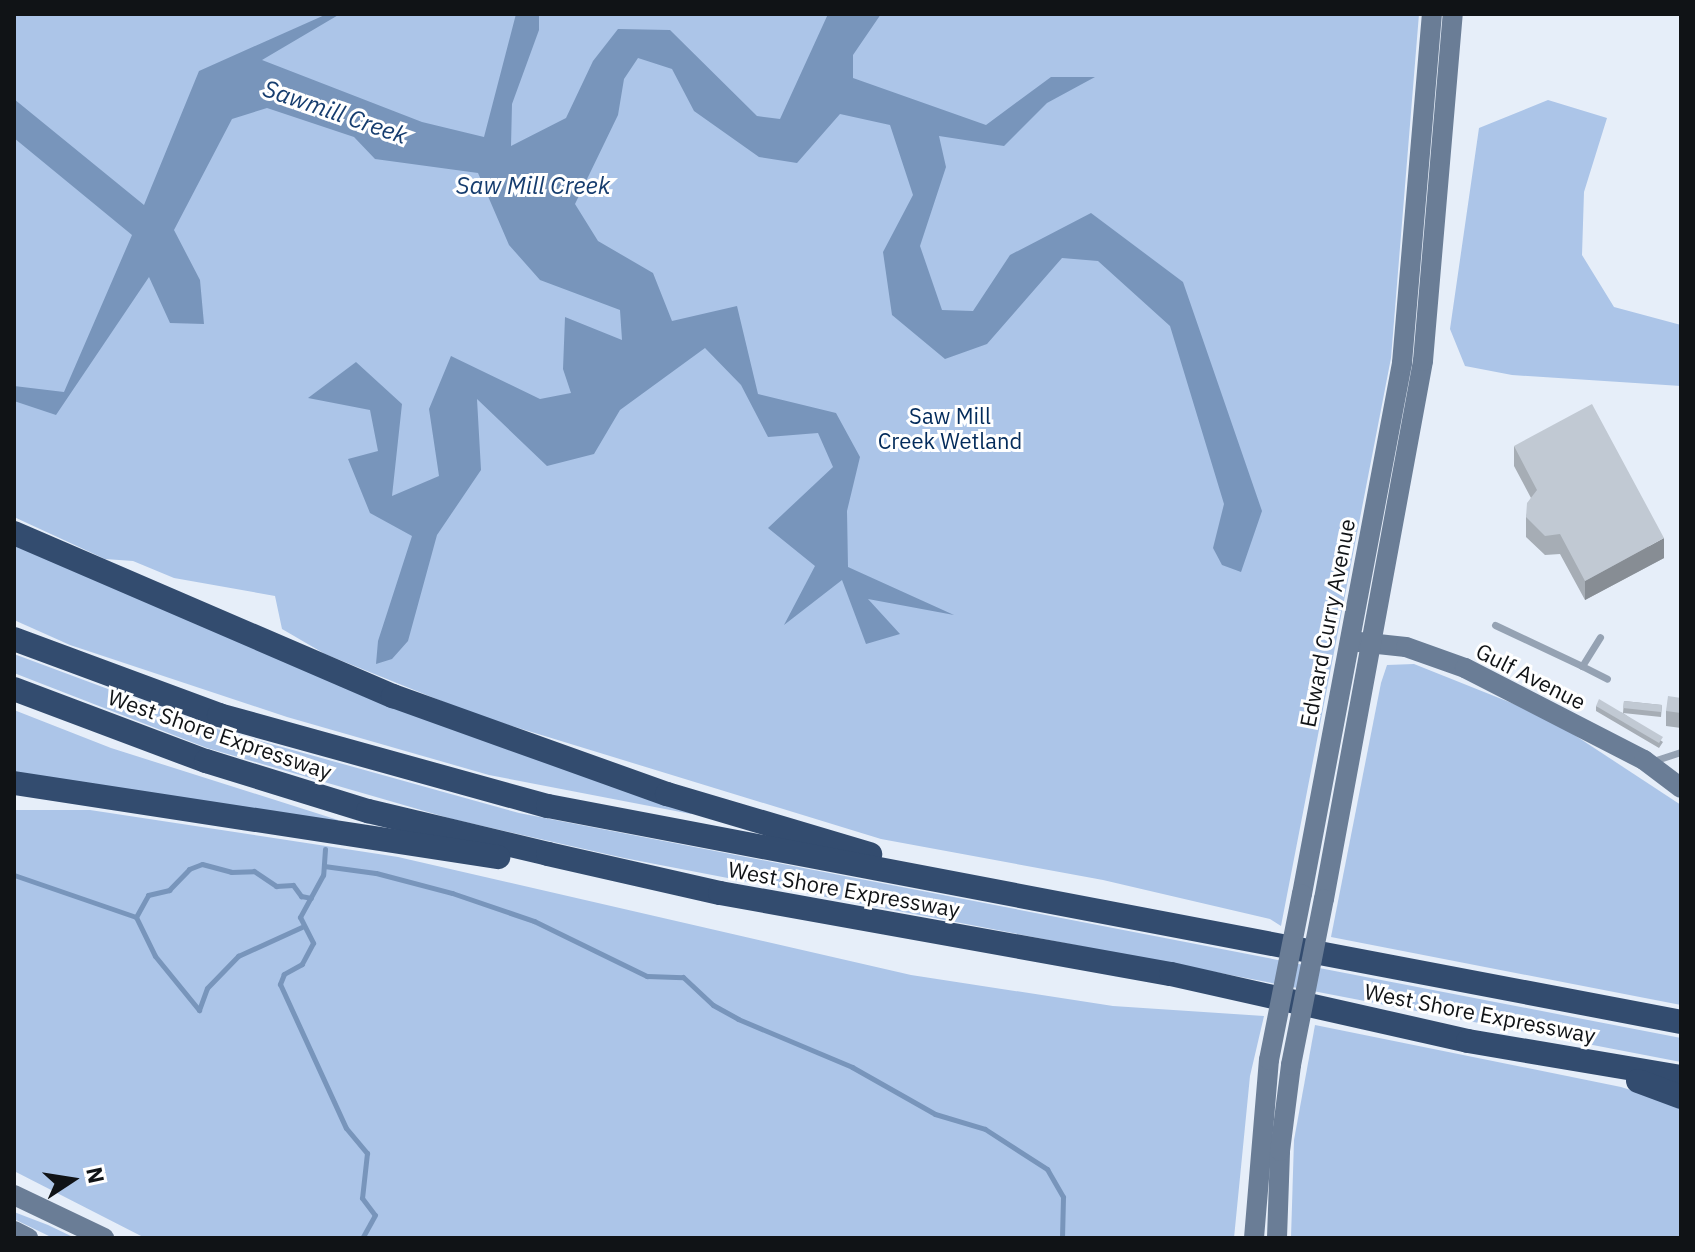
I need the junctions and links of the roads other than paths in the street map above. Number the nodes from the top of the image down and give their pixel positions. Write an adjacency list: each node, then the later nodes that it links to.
1 (1432, 14): 7 (street, Edward Curry Avenue)
2 (1453, 14): 8 (street)
3 (14, 533): 16 (highway)
4 (1495, 625): 9 (lane)
5 (1600, 637): 9 (lane)
6 (14, 639): 16 (highway, West Shore Expressway)
7 (1347, 640): 8 (street, Gulf Avenue); 26 (street, Edward Curry Avenue, bridge)
8 (1372, 643): 13 (street, Gulf Avenue); 27 (street, bridge)
9 (1582, 666): 10 (lane)
10 (1607, 679)
11 (14, 689): 17 (highway, West Shore Expressway)
12 (1681, 752): 13 (lane)
13 (1647, 763): 15 (street, Gulf Avenue)
14 (14, 783): 17 (highway)
15 (1681, 788)
16 (999, 891): 18 (highway, West Shore Expressway)
17 (720, 893): 19 (highway, West Shore Expressway)
18 (1681, 1022)
19 (1468, 1041): 20 (highway, West Shore Expressway); 21 (highway)
20 (1681, 1077)
21 (1681, 1097)
22 (14, 1195): 25 (street)
23 (14, 1231): 24 (street)
24 (28, 1238)
25 (104, 1238)
26 (1254, 1238)
27 (1277, 1238)

